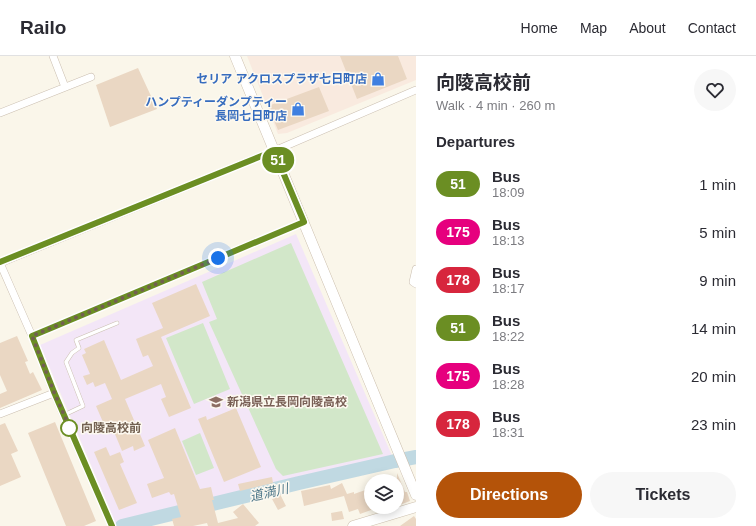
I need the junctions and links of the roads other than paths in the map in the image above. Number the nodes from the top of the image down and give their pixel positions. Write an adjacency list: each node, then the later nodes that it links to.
1 (52, 56): 4 (street)
2 (235, 56): 7 (street)
3 (91, 77): 4 (street)
4 (65, 87): 6 (street)
5 (416, 90): 7 (street)
6 (0, 113)
7 (274, 151): 8 (street); 9 (street)
8 (304, 222): 13 (street); 17 (street)
9 (0, 263): 13 (street)
10 (416, 269): 11 (street)
11 (416, 284)
12 (117, 323): 16 (lane)
13 (32, 336): 14 (street)
14 (54, 392): 15 (street); 16 (street)
15 (0, 414)
16 (64, 415): 19 (street)
17 (416, 495)
18 (416, 507): 20 (street)
19 (112, 526)
20 (353, 526)

